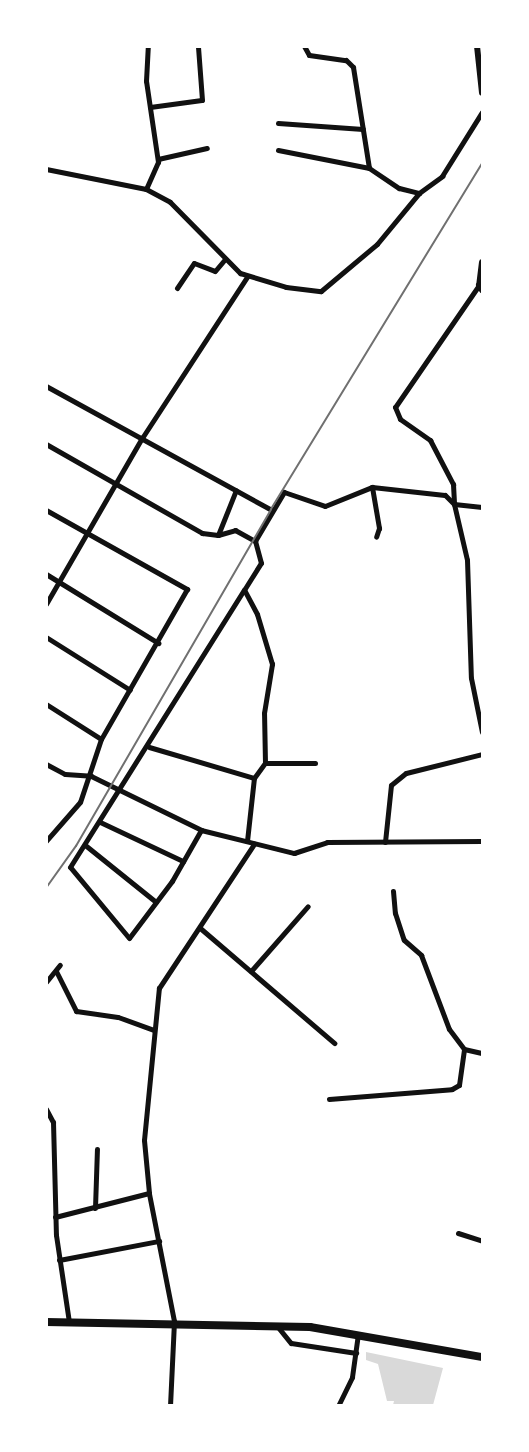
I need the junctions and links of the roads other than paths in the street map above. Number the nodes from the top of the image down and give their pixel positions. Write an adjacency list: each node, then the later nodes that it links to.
1 (148, 46): 6 (street)
2 (304, 46): 9 (street)
3 (477, 46): 5 (street)
4 (198, 48): 6 (street)
5 (483, 93)
6 (150, 107): 12 (street)
7 (483, 112): 16 (street)
8 (278, 123): 9 (street)
9 (363, 129): 13 (street)
10 (207, 148): 12 (street)
11 (278, 150): 13 (street)
12 (158, 159): 15 (street)
13 (369, 168): 16 (street)
14 (46, 169): 15 (street)
15 (146, 189): 17 (street)
16 (419, 193): 19 (street)
17 (225, 259): 19 (street); 20 (street)
18 (483, 262): 21 (street)
19 (247, 277): 23 (street)
20 (177, 288)
21 (481, 288): 28 (street)
22 (46, 386): 23 (street)
23 (142, 438): 25 (street); 27 (street)
24 (46, 444): 25 (street)
25 (118, 484): 32 (street); 33 (street)
26 (372, 487): 28 (street); 31 (street); 34 (street)
27 (236, 490): 31 (street); 33 (street)
28 (454, 504): 29 (street); 44 (street)
29 (483, 507)
30 (46, 510): 32 (street)
31 (273, 510): 35 (street)
32 (88, 534): 37 (street); 41 (street)
33 (218, 535): 35 (street)
34 (376, 537)
35 (255, 541): 38 (street)
36 (46, 574): 37 (street)
37 (59, 582): 39 (street); 41 (street)
38 (244, 590): 46 (street); 48 (street)
39 (46, 604)
40 (46, 637): 42 (street)
41 (158, 643): 42 (street)
42 (130, 690): 45 (street)
43 (46, 704): 45 (street)
44 (483, 732)
45 (101, 739): 51 (street)
46 (149, 747): 52 (street); 53 (street)
47 (483, 754): 59 (street)
48 (265, 763): 49 (street); 52 (street)
49 (315, 763)
50 (46, 764): 51 (street)
51 (91, 776): 53 (street); 56 (street)
52 (255, 778): 58 (street)
53 (121, 791): 54 (street); 55 (street)
54 (100, 822): 61 (street); 62 (street)
55 (201, 830): 58 (street); 62 (street)
56 (46, 841)
57 (483, 841): 59 (street)
58 (247, 842): 60 (street)
59 (385, 842): 60 (street)
60 (254, 844): 66 (street)
61 (85, 845): 64 (street); 64 (street)
62 (183, 861): 64 (street)
63 (393, 891): 73 (street)
64 (156, 902)
65 (308, 906): 69 (street)
66 (200, 928): 69 (street); 71 (street)
67 (60, 965): 68 (street)
68 (56, 971): 70 (street); 71 (street)
69 (251, 972): 72 (street)
70 (46, 982)
71 (153, 1030): 80 (street)
72 (334, 1043)
73 (464, 1049): 74 (street); 75 (street)
74 (483, 1053)
75 (329, 1099)
76 (46, 1109): 78 (street)
77 (97, 1149): 81 (street)
78 (54, 1161): 79 (street); 82 (street)
79 (46, 1163)
80 (149, 1193): 81 (street); 84 (street)
81 (95, 1208): 82 (street)
82 (55, 1217): 86 (street)
83 (458, 1233): 85 (street)
84 (159, 1241): 86 (street); 89 (street)
85 (483, 1241)
86 (59, 1260): 88 (street)
87 (46, 1322): 88 (main road)
88 (69, 1322): 89 (main road)
89 (174, 1322): 90 (main road); 94 (street)
90 (276, 1324): 91 (main road); 92 (street)
91 (358, 1334): 92 (street); 93 (main road)
92 (356, 1353): 95 (street)
93 (482, 1357)
94 (170, 1406)
95 (338, 1406)

